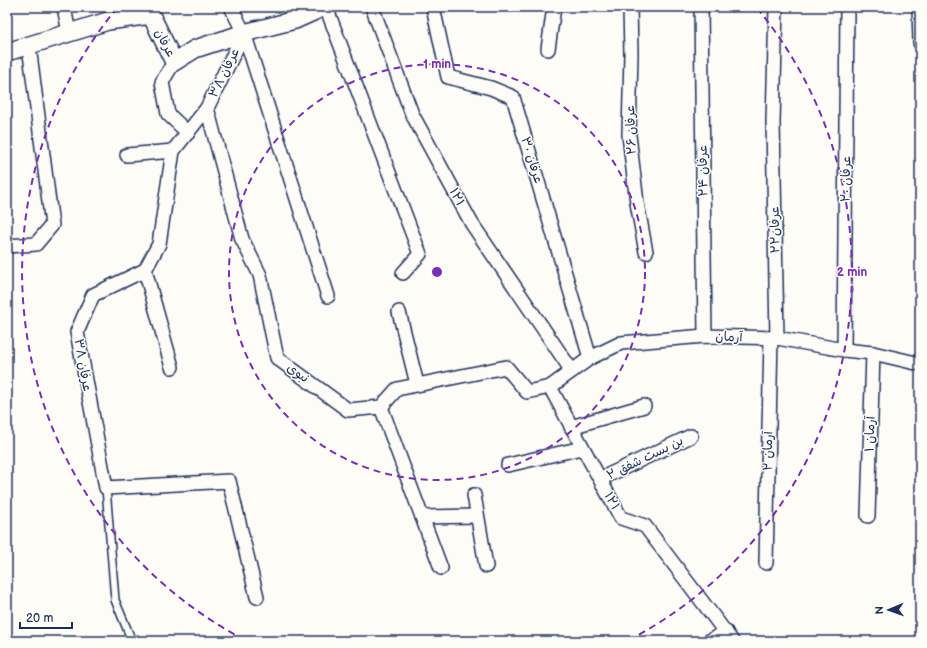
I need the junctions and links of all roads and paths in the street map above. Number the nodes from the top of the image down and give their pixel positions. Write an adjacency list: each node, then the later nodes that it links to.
1 (64, 7): 12 (street)
2 (231, 7): 13 (street)
3 (325, 7): 13 (street, عرفان); 26 (street)
4 (372, 7): 36 (street, ۱۲۱)
5 (433, 7): 33 (street, عرفان ۳۰)
6 (554, 7): 16 (street)
7 (630, 7): 24 (street, عرفان ۲۶)
8 (701, 7): 29 (street, عرفان ۲۴)
9 (776, 7): 30 (street, عرفان۲۲)
10 (847, 7): 31 (street, عرفان ۲۰)
11 (919, 7): 14 (street)
12 (69, 33): 15 (street, عرفان); 18 (street, عرفان)
13 (244, 33): 18 (street, عرفان); 19 (street, عرفان ۳۸); 27 (street)
14 (920, 43)
15 (29, 46): 17 (street, عرفان); 23 (street)
16 (548, 49)
17 (7, 51)
18 (174, 62): 20 (street)
19 (207, 108): 20 (street, عرفان ۳۸); 40 (street, نبوی)
20 (188, 133): 21 (street, عرفان ۳۸)
21 (173, 151): 22 (street); 25 (street)
22 (126, 155)
23 (7, 246)
24 (646, 252)
25 (145, 270): 35 (street); 46 (street, عرفان ۳۸)
26 (403, 273)
27 (328, 296)
28 (399, 312): 37 (street)
29 (705, 336): 30 (street, آرمان); 33 (street, آرمان)
30 (774, 338): 31 (street, آرمان); 51 (street, آرمان ۲)
31 (844, 350): 32 (street, آرمان)
32 (873, 353): 34 (street, آرمان); 49 (street, آرمان ۱)
33 (590, 358): 36 (street, آرمان)
34 (920, 364)
35 (172, 367)
36 (572, 371): 38 (street, آرمان)
37 (417, 384): 38 (street); 40 (street)
38 (550, 387): 41 (street, ۱۲۱)
39 (644, 406): 41 (street)
40 (381, 407): 50 (street)
41 (571, 427): 43 (street, ۱۲۱)
42 (691, 436): 45 (street, بن بست شفق ۲)
43 (582, 448): 44 (street); 45 (street, ۱۲۱)
44 (508, 465)
45 (600, 479): 55 (street, ۱۲۱)
46 (106, 488): 54 (street); 56 (lane)
47 (474, 495): 48 (street)
48 (477, 516): 50 (street); 52 (street)
49 (868, 516)
50 (422, 517): 53 (street)
51 (766, 563)
52 (486, 566)
53 (441, 568)
54 (257, 597)
55 (729, 637): 57 (street)
56 (132, 641)
57 (709, 641)

